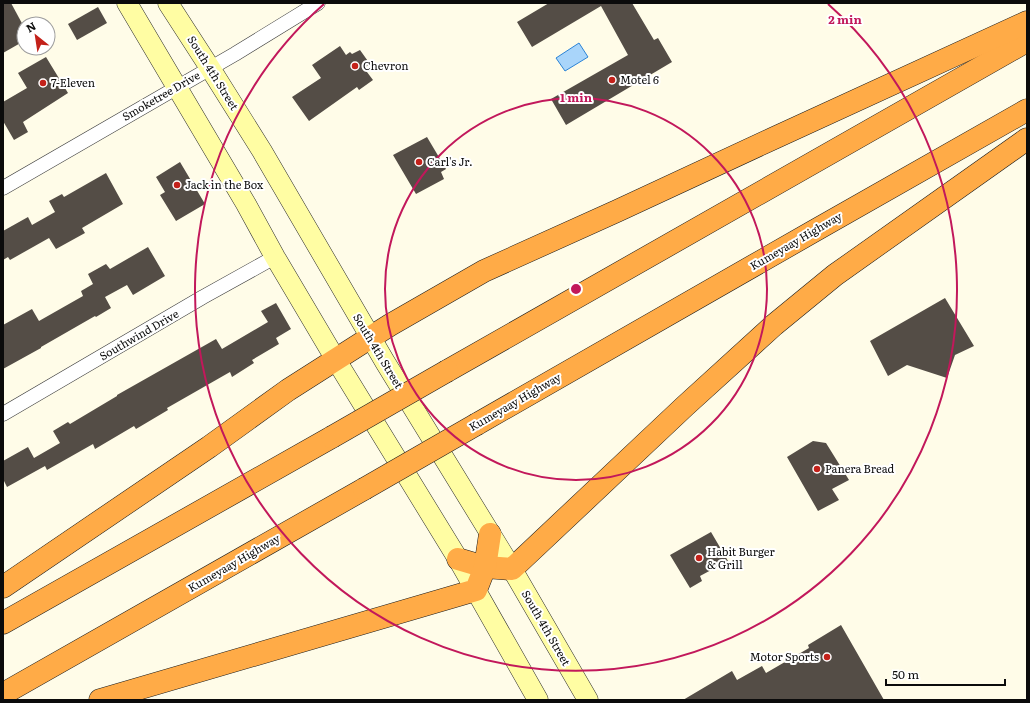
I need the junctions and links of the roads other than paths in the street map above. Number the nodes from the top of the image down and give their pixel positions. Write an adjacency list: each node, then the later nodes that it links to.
1 (127, 3): 7 (main road)
2 (168, 3): 6 (main road, South 4th Street)
3 (318, 3): 6 (street, Smoketree Drive)
4 (1027, 22): 12 (highway)
5 (1027, 40): 21 (highway, bridge)
6 (210, 68): 7 (street, Smoketree Drive); 12 (main road, South 4th Street)
7 (177, 87): 10 (street, Smoketree Drive); 11 (main road)
8 (1027, 110): 22 (highway, Kumeyaay Highway, bridge)
9 (1027, 139): 18 (highway)
10 (3, 188)
11 (275, 257): 13 (main road); 14 (street, Southwind Drive)
12 (370, 338): 13 (highway); 15 (main road, South 4th Street)
13 (336, 360): 16 (main road); 19 (highway)
14 (3, 414)
15 (490, 534): 17 (highway); 18 (main road, South 4th Street)
16 (458, 559): 17 (highway); 20 (main road)
17 (486, 567): 18 (highway); 20 (highway)
18 (512, 569): 25 (main road, South 4th Street)
19 (3, 587)
20 (476, 590): 23 (highway); 24 (main road)
21 (3, 623)
22 (3, 694)
23 (100, 700)
24 (538, 700)
25 (588, 700)

